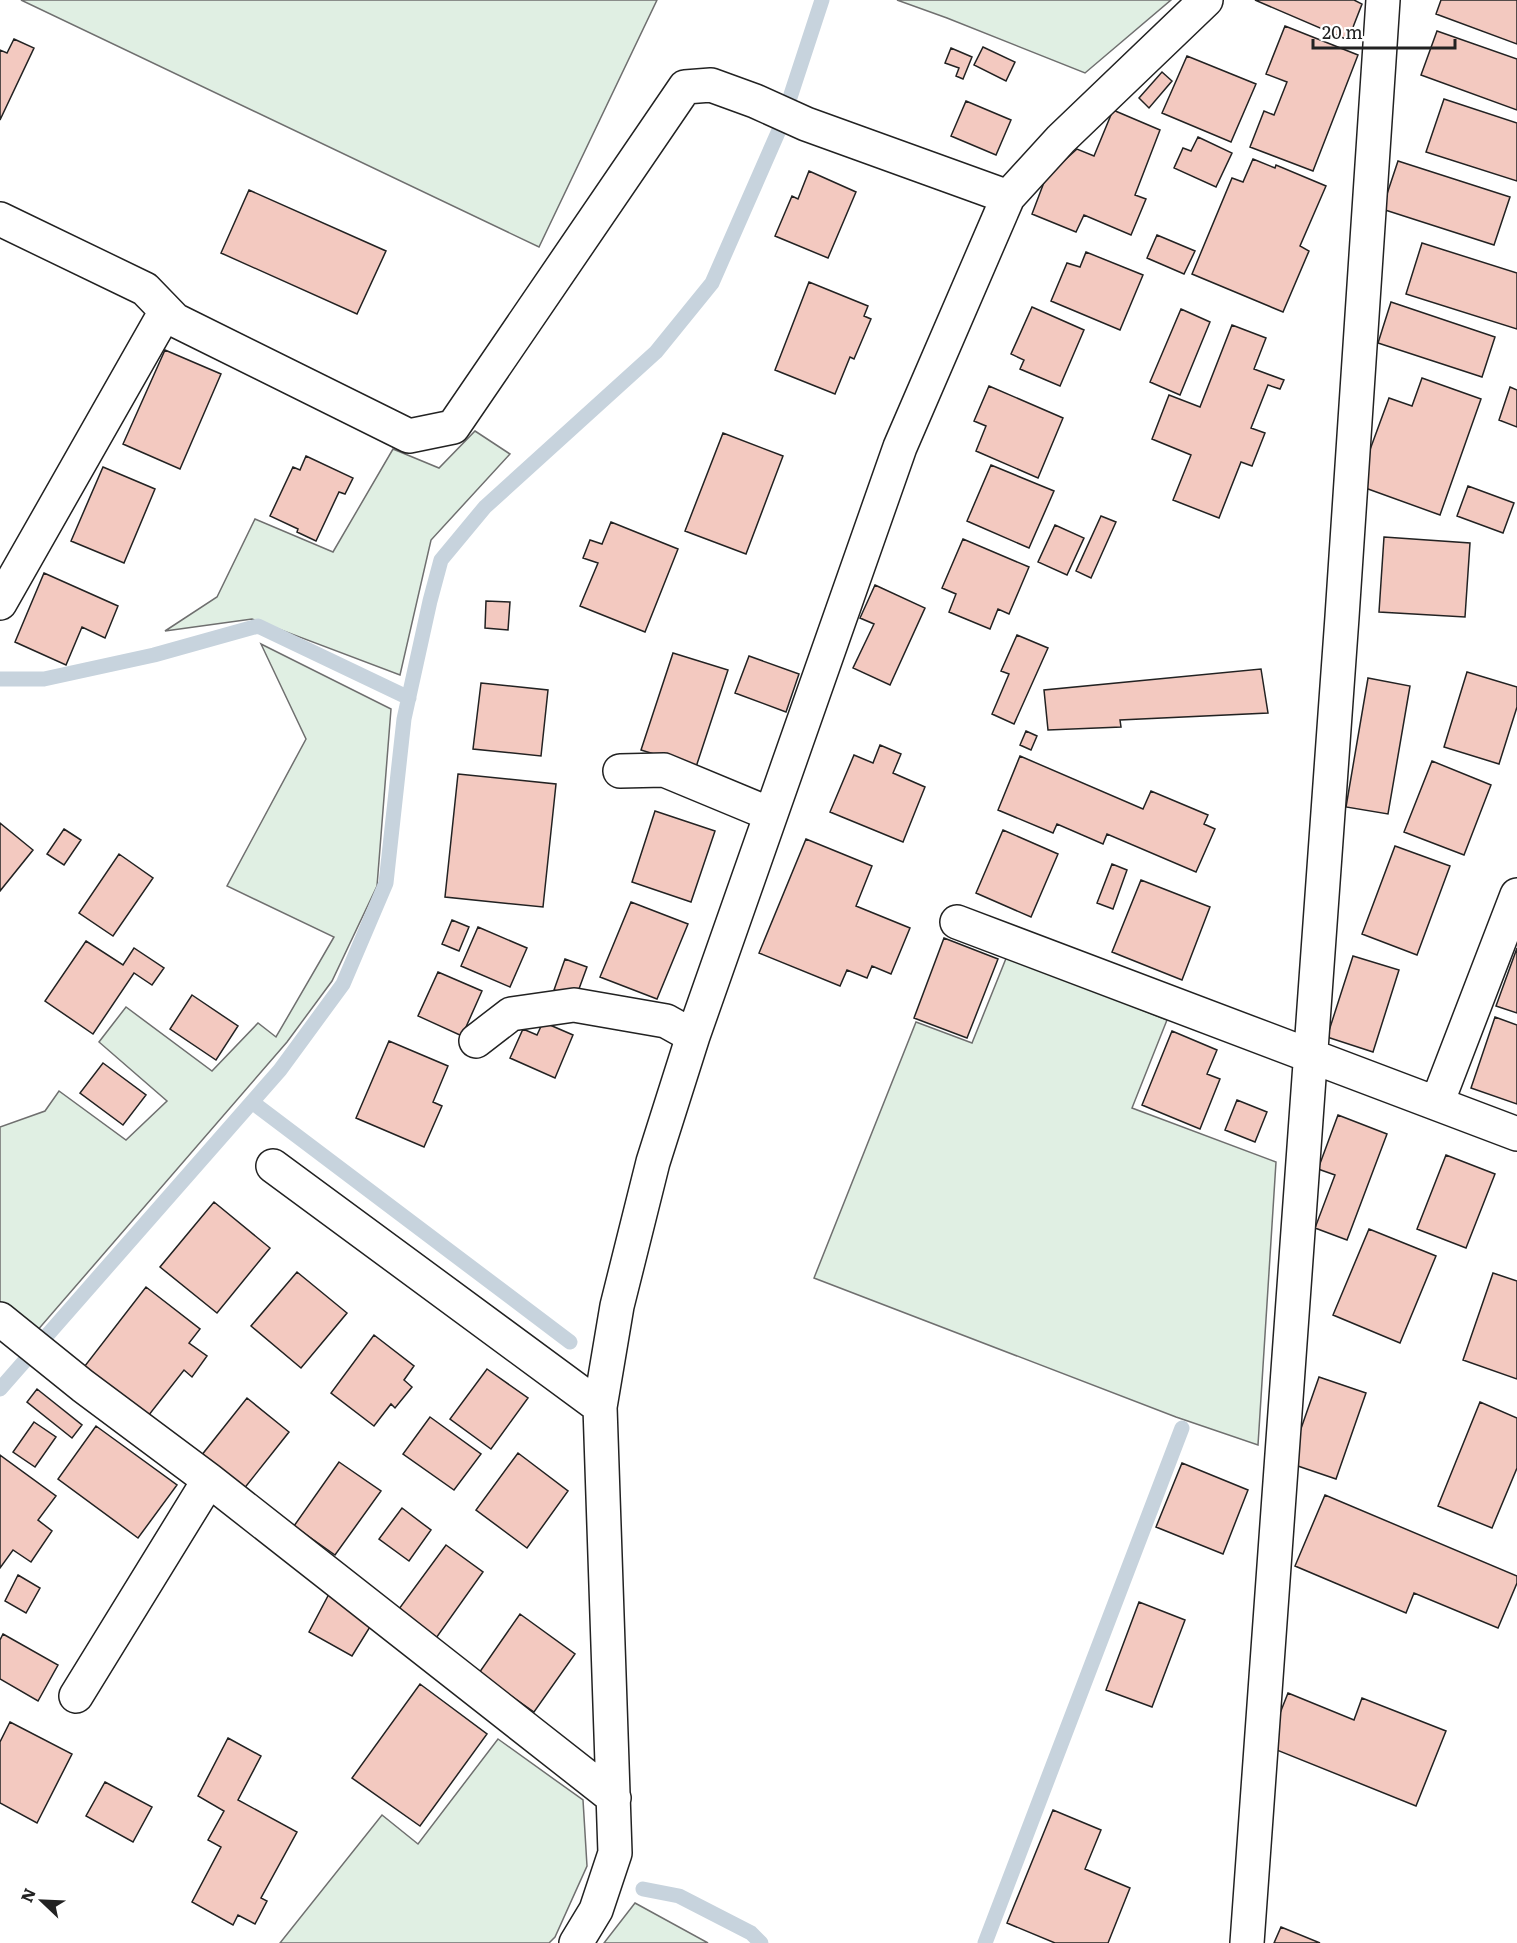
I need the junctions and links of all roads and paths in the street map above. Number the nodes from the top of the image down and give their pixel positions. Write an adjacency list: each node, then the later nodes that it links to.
1 (1206, 0): 3 (street)
2 (1383, 0): 13 (street)
3 (1008, 197): 5 (street); 8 (street)
4 (0, 219): 5 (street)
5 (166, 311): 6 (street)
6 (0, 603)
7 (620, 771): 8 (street)
8 (770, 814): 11 (street)
9 (1517, 895): 14 (street)
10 (957, 922): 13 (street)
11 (693, 1036): 12 (street); 18 (street)
12 (476, 1041)
13 (1311, 1055): 14 (street); 23 (street)
14 (1437, 1103): 15 (street)
15 (1517, 1134)
16 (273, 1166): 18 (street)
17 (5, 1324): 19 (street)
18 (600, 1407): 21 (street)
19 (209, 1480): 20 (street); 21 (street)
20 (76, 1696)
21 (614, 1798): 22 (street)
22 (576, 1943)
23 (1246, 1943)

